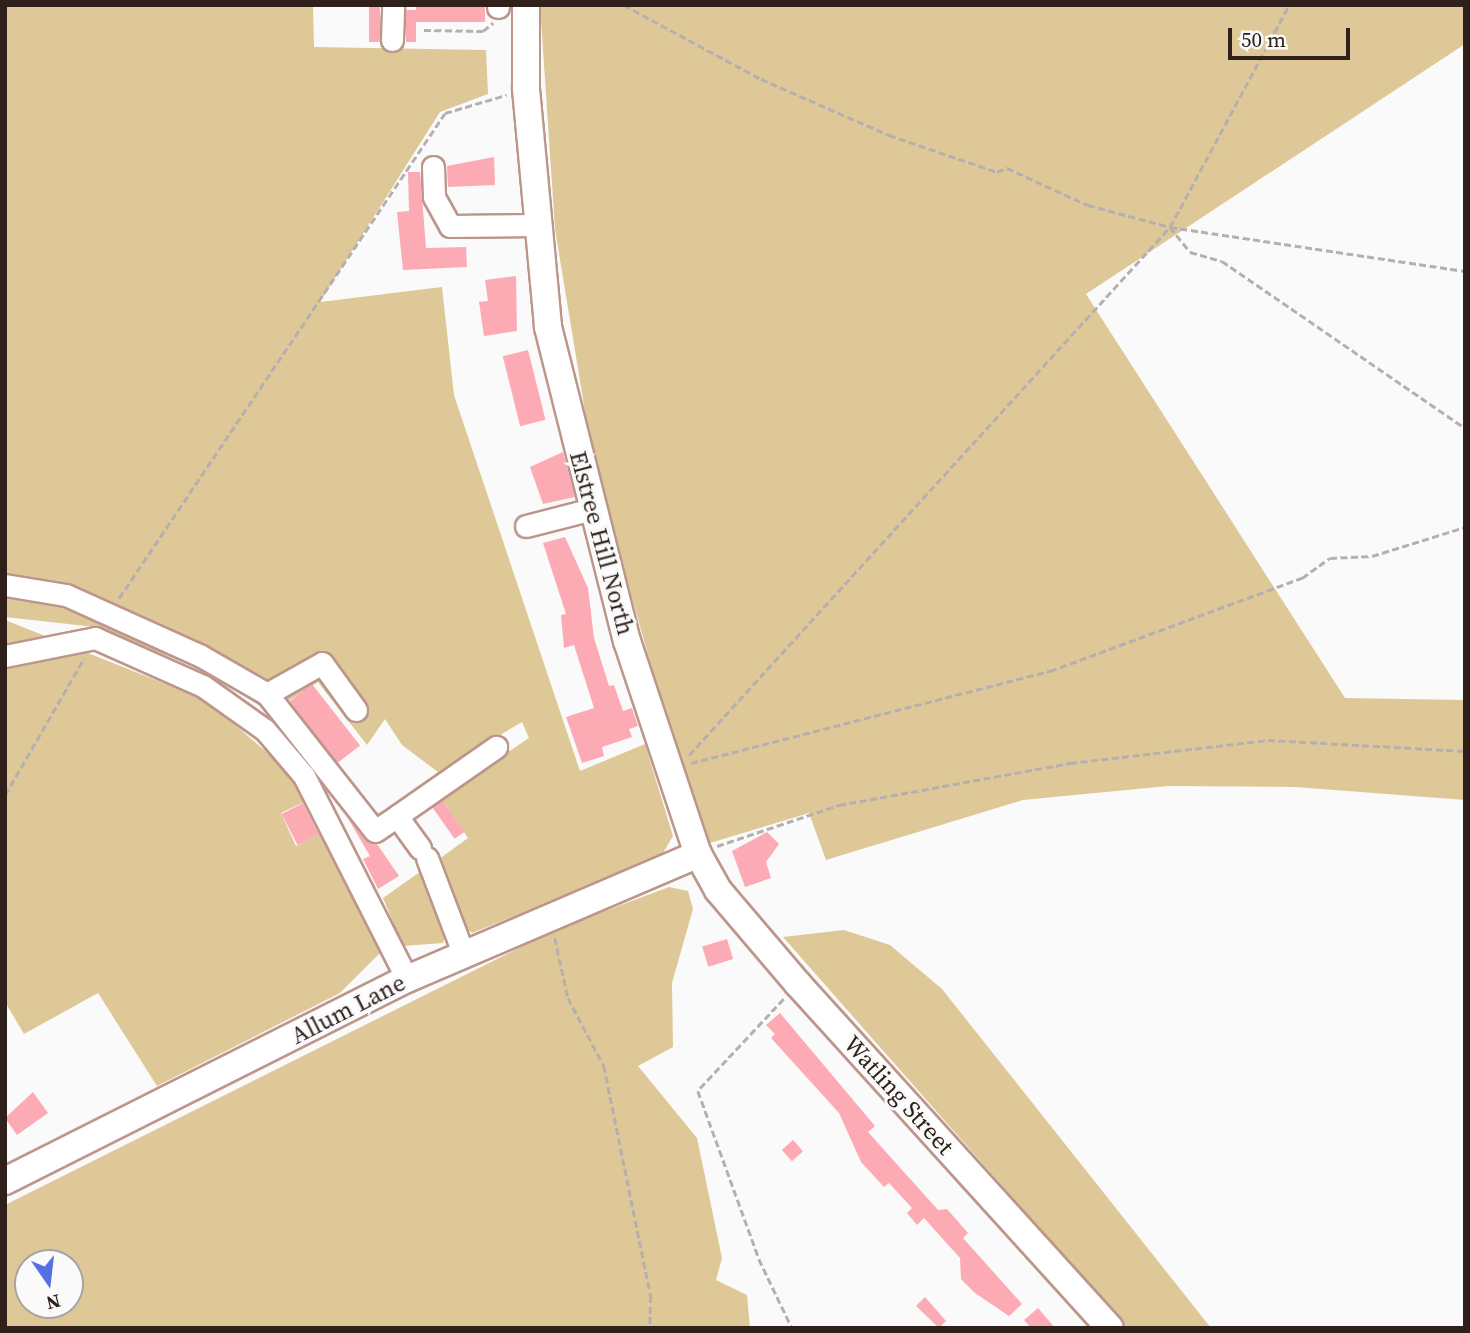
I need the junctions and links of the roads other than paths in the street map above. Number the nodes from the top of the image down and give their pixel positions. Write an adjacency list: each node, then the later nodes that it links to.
1 (393, 5): 3 (street)
2 (526, 5): 5 (main road, Elstree Hill North)
3 (392, 40)
4 (433, 167): 5 (street)
5 (537, 225): 6 (main road, Elstree Hill North)
6 (592, 509): 7 (street); 14 (main road, Elstree Hill North)
7 (526, 526)
8 (5, 585): 10 (street)
9 (5, 656): 16 (street)
10 (267, 694): 11 (street); 13 (street)
11 (356, 710)
12 (496, 747): 13 (street)
13 (397, 816): 15 (street)
14 (698, 854): 15 (main road, Allum Lane); 18 (main road, Watling Street)
15 (463, 953): 16 (main road, Allum Lane)
16 (407, 979): 17 (main road, Allum Lane)
17 (5, 1181)
18 (1110, 1328)

